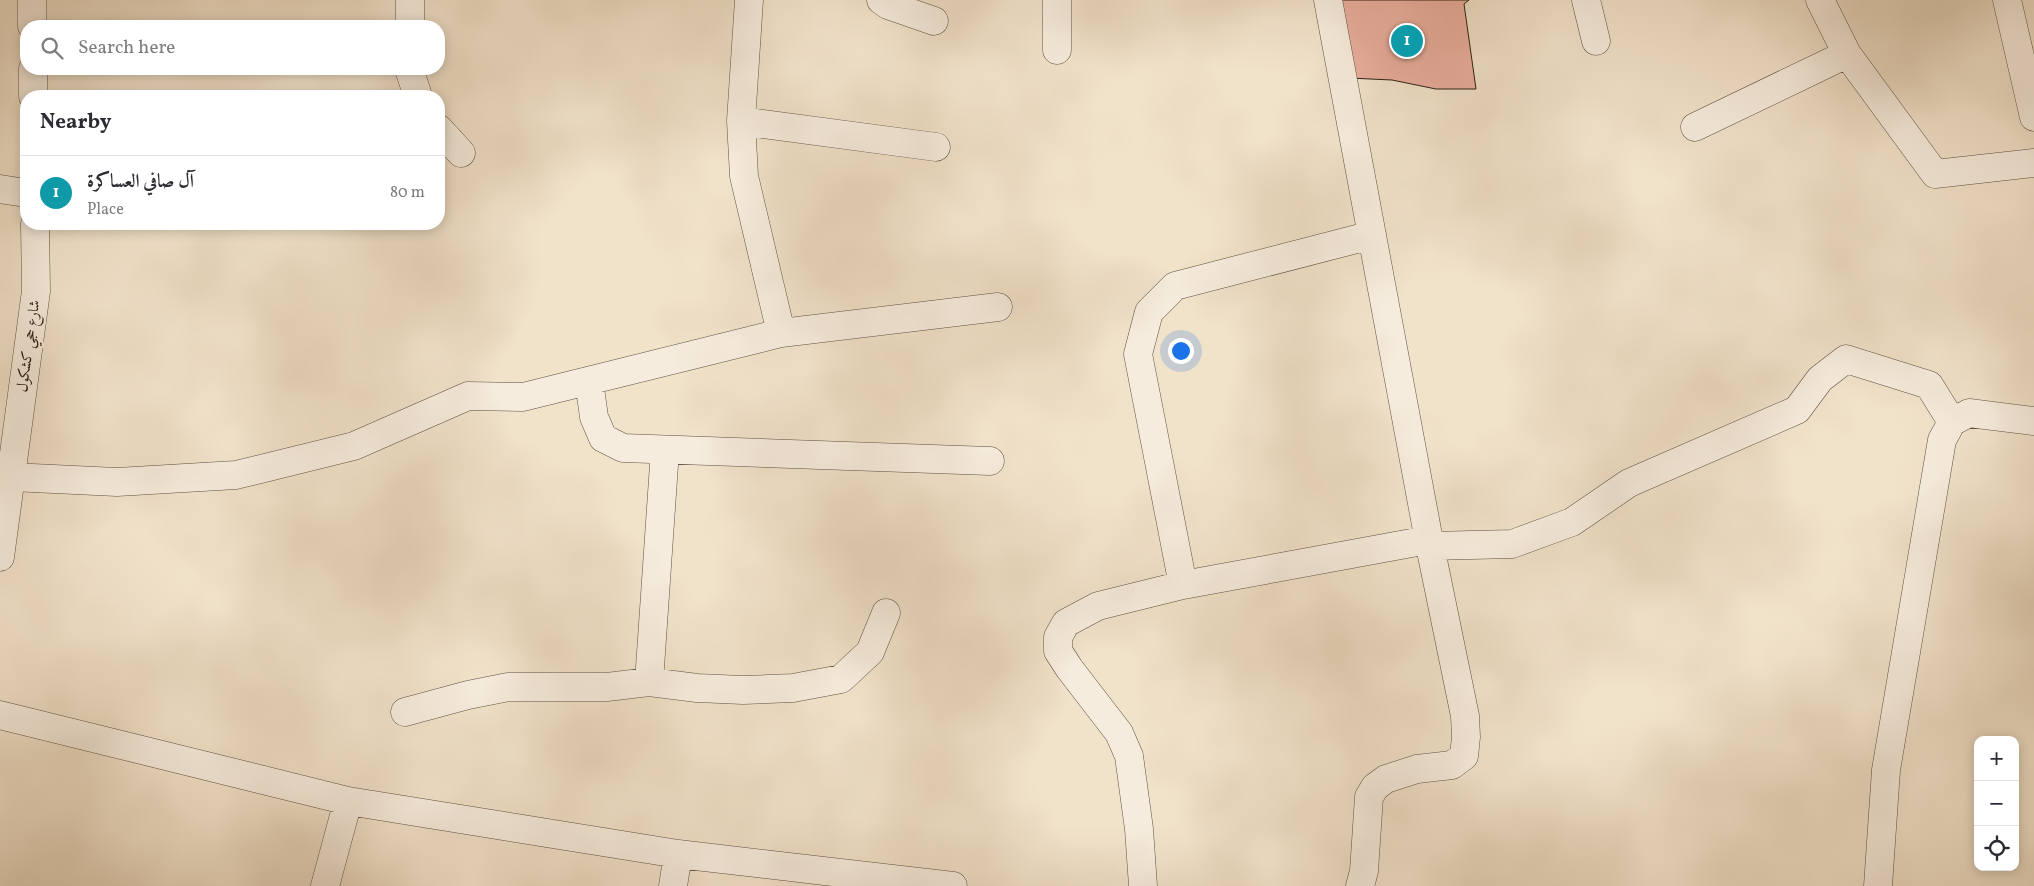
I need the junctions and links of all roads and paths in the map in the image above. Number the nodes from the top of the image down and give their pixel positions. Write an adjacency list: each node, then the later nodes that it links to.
1 (32, 0): 10 (street)
2 (410, 0): 11 (street)
3 (749, 0): 21 (street)
4 (880, 0): 12 (street)
5 (1057, 0): 14 (street)
6 (1328, 0): 30 (street)
7 (1586, 0): 13 (street)
8 (1820, 0): 15 (street)
9 (2007, 0): 20 (street)
10 (32, 20)
11 (410, 20)
12 (934, 21)
13 (1596, 41)
14 (1057, 50)
15 (1847, 54): 22 (street); 26 (street)
16 (32, 75): 18 (street)
17 (411, 75): 19 (street)
18 (33, 90)
19 (416, 90)
20 (2034, 117)
21 (741, 122): 24 (street); 32 (street)
22 (1695, 127)
23 (445, 136): 25 (street)
24 (936, 147)
25 (461, 153)
26 (2034, 163)
27 (0, 189): 28 (street)
28 (20, 192)
29 (35, 230): 36 (street, شارع حجي كشكول)
30 (1372, 235): 40 (street); 42 (street)
31 (998, 307): 32 (street)
32 (781, 333): 33 (street)
33 (589, 381): 37 (street); 39 (street)
34 (2034, 421): 35 (street)
35 (1952, 422): 40 (street); 55 (street)
36 (7, 449): 39 (street, شارع حجي كشكول)
37 (665, 450): 38 (street); 44 (street)
38 (990, 461)
39 (11, 477): 41 (street, شارع حجي كشكول)
40 (1429, 543): 42 (street); 54 (street)
41 (0, 557)
42 (1183, 585): 53 (street)
43 (886, 613): 44 (street)
44 (649, 682): 45 (street)
45 (405, 712)
46 (0, 715): 47 (street)
47 (348, 801): 48 (street); 50 (street)
48 (678, 854): 49 (street); 51 (street)
49 (912, 884): 52 (street)
50 (325, 886)
51 (673, 886)
52 (953, 886)
53 (1143, 886)
54 (1360, 886)
55 (1878, 886)

